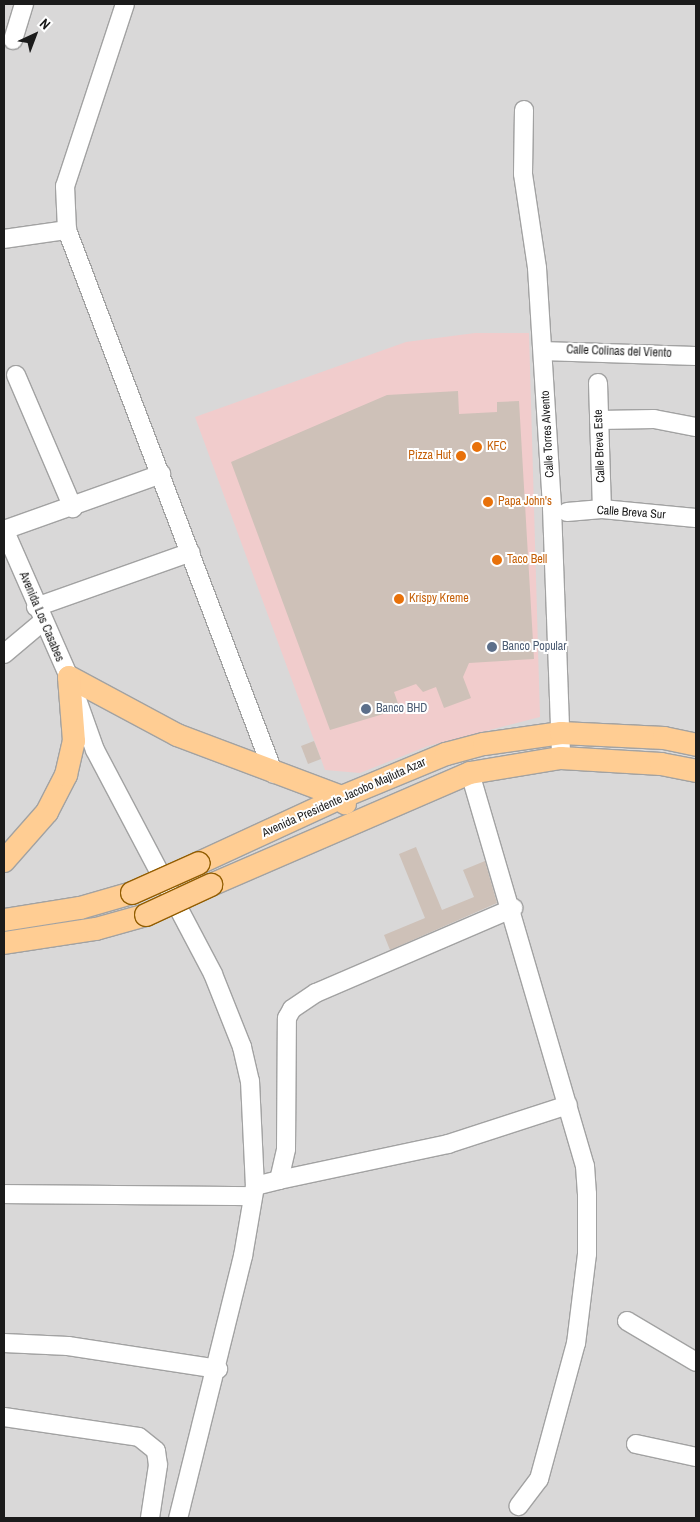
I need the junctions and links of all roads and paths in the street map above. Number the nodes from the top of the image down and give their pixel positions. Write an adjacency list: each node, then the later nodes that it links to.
1 (24, 4): 3 (street)
2 (125, 4): 5 (street)
3 (13, 40)
4 (524, 110): 7 (street, Calle Torres Alvento)
5 (68, 230): 6 (street); 13 (street)
6 (4, 239)
7 (543, 351): 8 (street, Calle Colinas del Viento); 23 (street, Calle Torres Alvento)
8 (696, 356)
9 (16, 375): 14 (street)
10 (598, 382): 11 (street, Calle Breva Este)
11 (599, 420): 12 (street); 15 (street, Calle Breva Este)
12 (696, 427)
13 (162, 474): 14 (street); 19 (street)
14 (73, 508): 18 (street)
15 (602, 509): 16 (street, Calle Breva Sur); 17 (street, Calle Breva Sur)
16 (567, 512)
17 (696, 518)
18 (4, 530): 20 (street, Avenida Los Casabes)
19 (191, 552): 20 (street); 28 (street)
20 (39, 615): 21 (street); 22 (street, Avenida Los Casabes)
21 (4, 654)
22 (69, 677): 28 (main road); 31 (main road); 37 (street, Avenida Los Casabes)
23 (561, 733): 24 (main road, Avenida Presidente Jacobo Majluta Azar); 25 (street, Calle Torres Alvento); 29 (main road, Avenida Presidente Jacobo Majluta Azar)
24 (696, 745)
25 (561, 758): 26 (main road, Avenida Presidente Jacobo Majluta Azar); 27 (main road, Avenida Presidente Jacobo Majluta Azar)
26 (696, 772)
27 (470, 773): 30 (main road, Avenida Presidente Jacobo Majluta Azar); 32 (street)
28 (274, 774): 29 (main road)
29 (342, 797): 30 (main road); 33 (main road, Avenida Presidente Jacobo Majluta Azar, bridge)
30 (352, 822): 34 (main road, Avenida Presidente Jacobo Majluta Azar, bridge)
31 (4, 861)
32 (512, 908): 35 (street); 36 (street)
33 (4, 920)
34 (4, 943)
35 (568, 1105): 36 (street); 46 (street)
36 (279, 1180): 37 (street)
37 (254, 1191): 38 (street); 42 (street, Avenida Los Casabes)
38 (4, 1194)
39 (627, 1321): 41 (street)
40 (4, 1343): 42 (street)
41 (696, 1362)
42 (218, 1368): 48 (street, Avenida Los Casabes)
43 (4, 1417): 47 (street)
44 (636, 1444): 45 (street)
45 (696, 1457)
46 (519, 1506)
47 (150, 1518)
48 (178, 1518)

